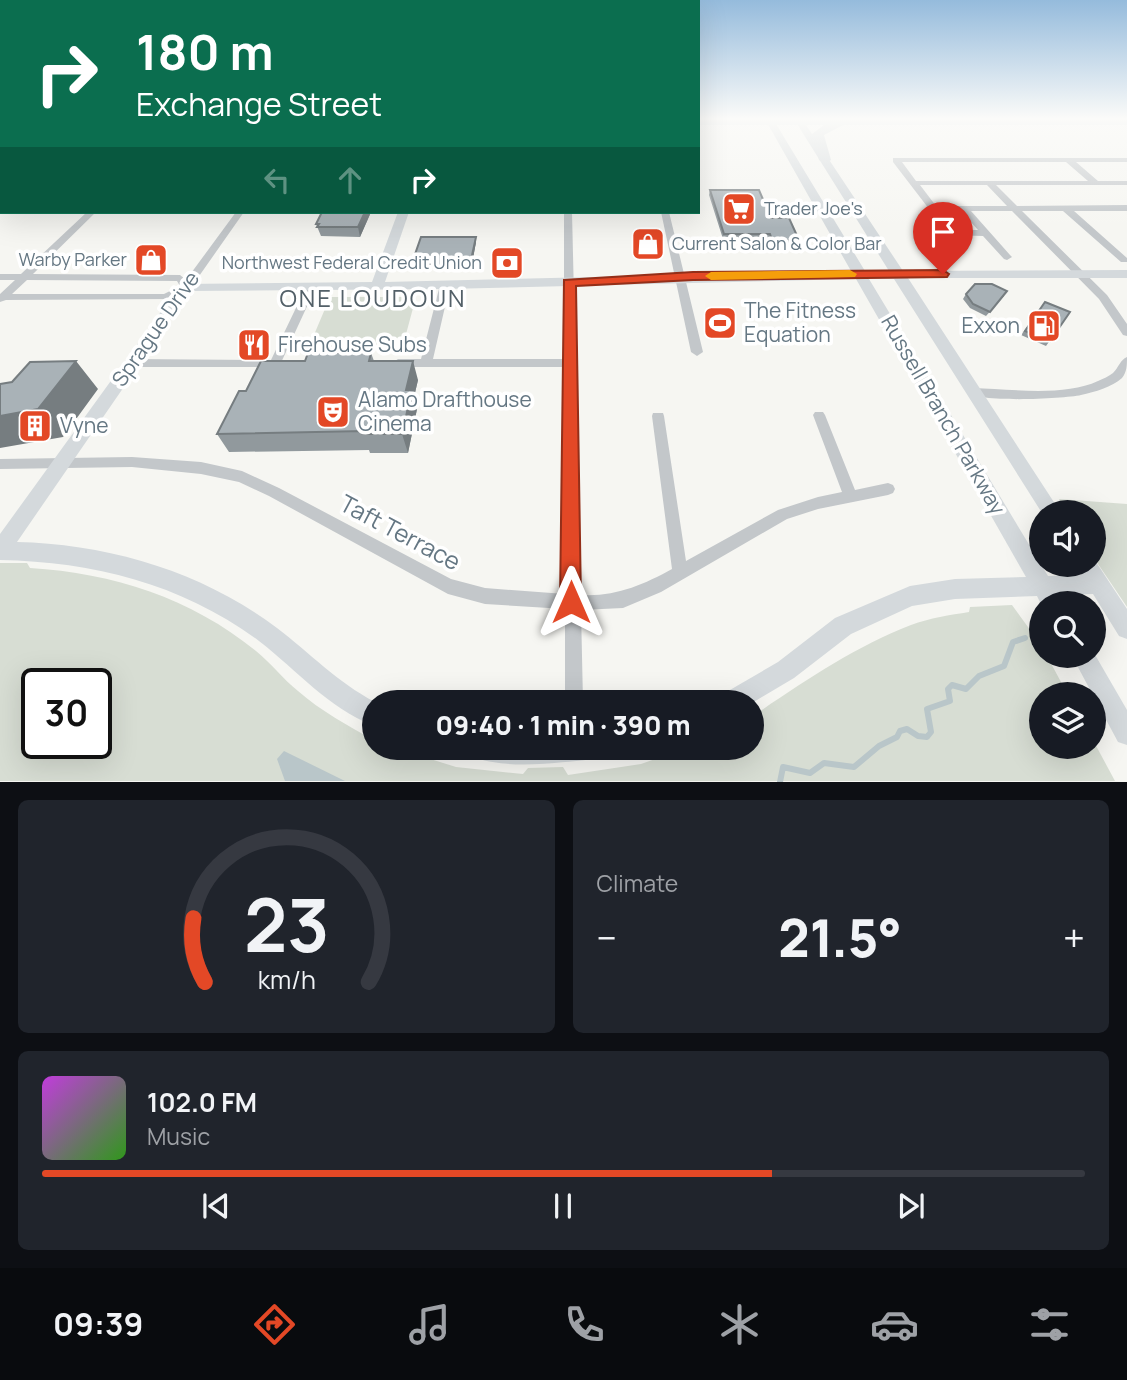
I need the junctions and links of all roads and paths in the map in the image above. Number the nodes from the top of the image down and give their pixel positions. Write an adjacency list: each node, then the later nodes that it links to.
1 (791, 155): 24 (street, Russell Branch Parkway)
2 (822, 155): 4 (street, Russell Branch Parkway)
3 (824, 155): 4 (main road)
4 (825, 160): 25 (street, Russell Branch Parkway)
5 (1068, 160): 6 (street); 8 (street); 9 (street)
6 (1127, 160)
7 (988, 182): 8 (street); 9 (street); 11 (street)
8 (915, 183): 14 (street)
9 (1097, 183): 10 (street)
10 (1127, 183)
11 (1014, 208): 12 (street); 15 (street); 27 (street)
12 (1065, 208): 13 (street); 23 (street)
13 (1127, 208)
14 (933, 209): 15 (street); 21 (street)
15 (964, 209): 21 (street)
16 (90, 214): 29 (street)
17 (239, 214): 35 (street, Sprague Drive)
18 (402, 214): 34 (street)
19 (568, 214): 31 (street)
20 (665, 214): 30 (street)
21 (985, 233): 22 (street)
22 (1007, 257)
23 (1124, 260)
24 (861, 274): 25 (street); 30 (street); 56 (street, Russell Branch Parkway)
25 (898, 274): 27 (street); 44 (street, Russell Branch Parkway)
26 (1127, 274): 27 (street)
27 (1080, 275): 37 (street)
28 (0, 277): 29 (street)
29 (24, 277): 35 (street); 36 (street)
30 (680, 277): 31 (street); 38 (street)
31 (569, 282): 32 (street); 43 (street)
32 (445, 285): 34 (street); 42 (street)
33 (311, 286): 34 (street); 35 (street); 40 (street)
34 (377, 286)
35 (186, 287): 36 (street); 40 (street, Sprague Drive)
36 (1, 298)
37 (1127, 332)
38 (697, 352)
39 (1127, 362): 44 (street)
40 (132, 363): 47 (street, Sprague Drive)
41 (388, 363): 42 (street)
42 (426, 363): 43 (street)
43 (569, 363): 58 (street)
44 (974, 392): 51 (street, Russell Branch Parkway)
45 (819, 415): 50 (street)
46 (658, 416): 53 (street)
47 (62, 463): 48 (street, Taft Terrace); 52 (street, Sprague Drive); 58 (street, Taft Terrace)
48 (0, 464)
49 (888, 489): 50 (street, Taft Terrace)
50 (850, 495): 53 (street, Taft Terrace)
51 (1044, 500)
52 (0, 551): 63 (street)
53 (680, 570): 58 (street, Taft Terrace)
54 (1094, 577): 55 (street)
55 (1098, 584): 56 (street); 59 (street)
56 (1041, 585): 57 (street, Russell Branch Parkway); 62 (street)
57 (1044, 591)
58 (571, 602): 61 (street)
59 (1127, 628)
60 (1090, 668): 64 (street)
61 (574, 690)
62 (751, 690)
63 (362, 707)
64 (1127, 733)

